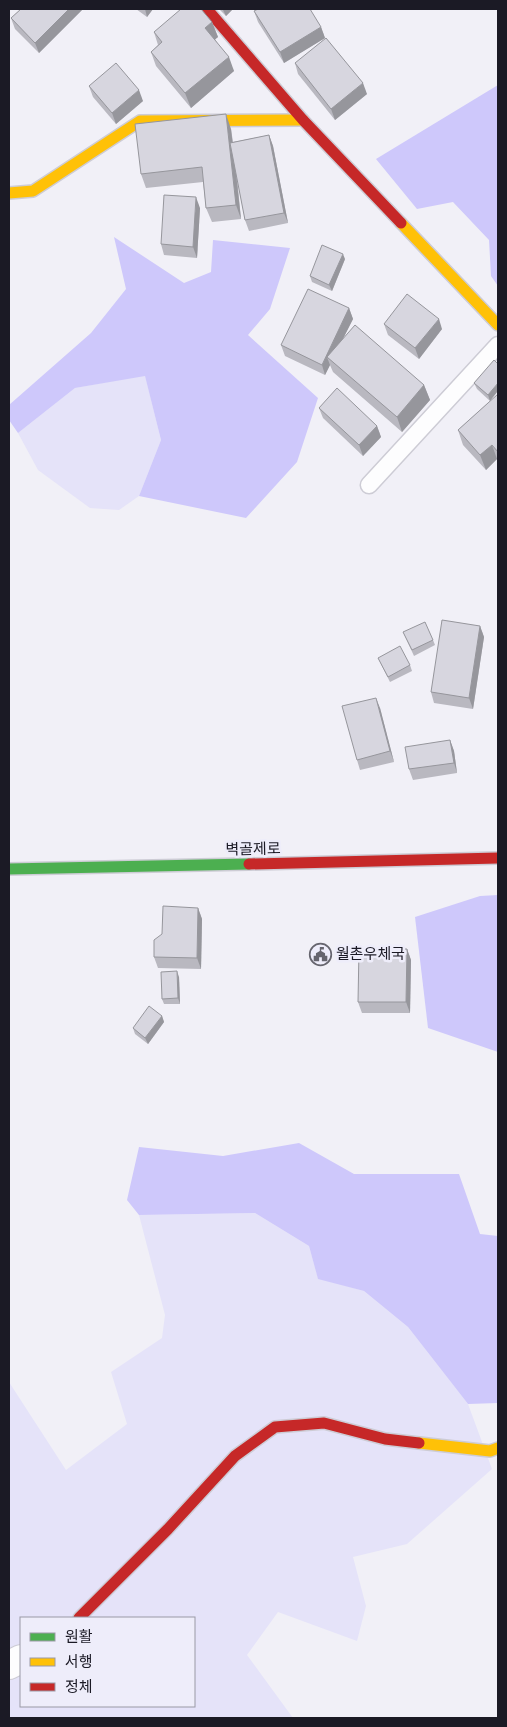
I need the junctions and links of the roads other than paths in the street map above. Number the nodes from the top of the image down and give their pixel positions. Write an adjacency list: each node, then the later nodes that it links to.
1 (206, 9): 2 (street)
2 (303, 120): 3 (street); 4 (street)
3 (9, 193)
4 (498, 325)
5 (498, 345): 6 (lane)
6 (369, 485)
7 (498, 858): 8 (street, 벽골제로)
8 (9, 869)
9 (498, 1448): 10 (street)
10 (80, 1617)

